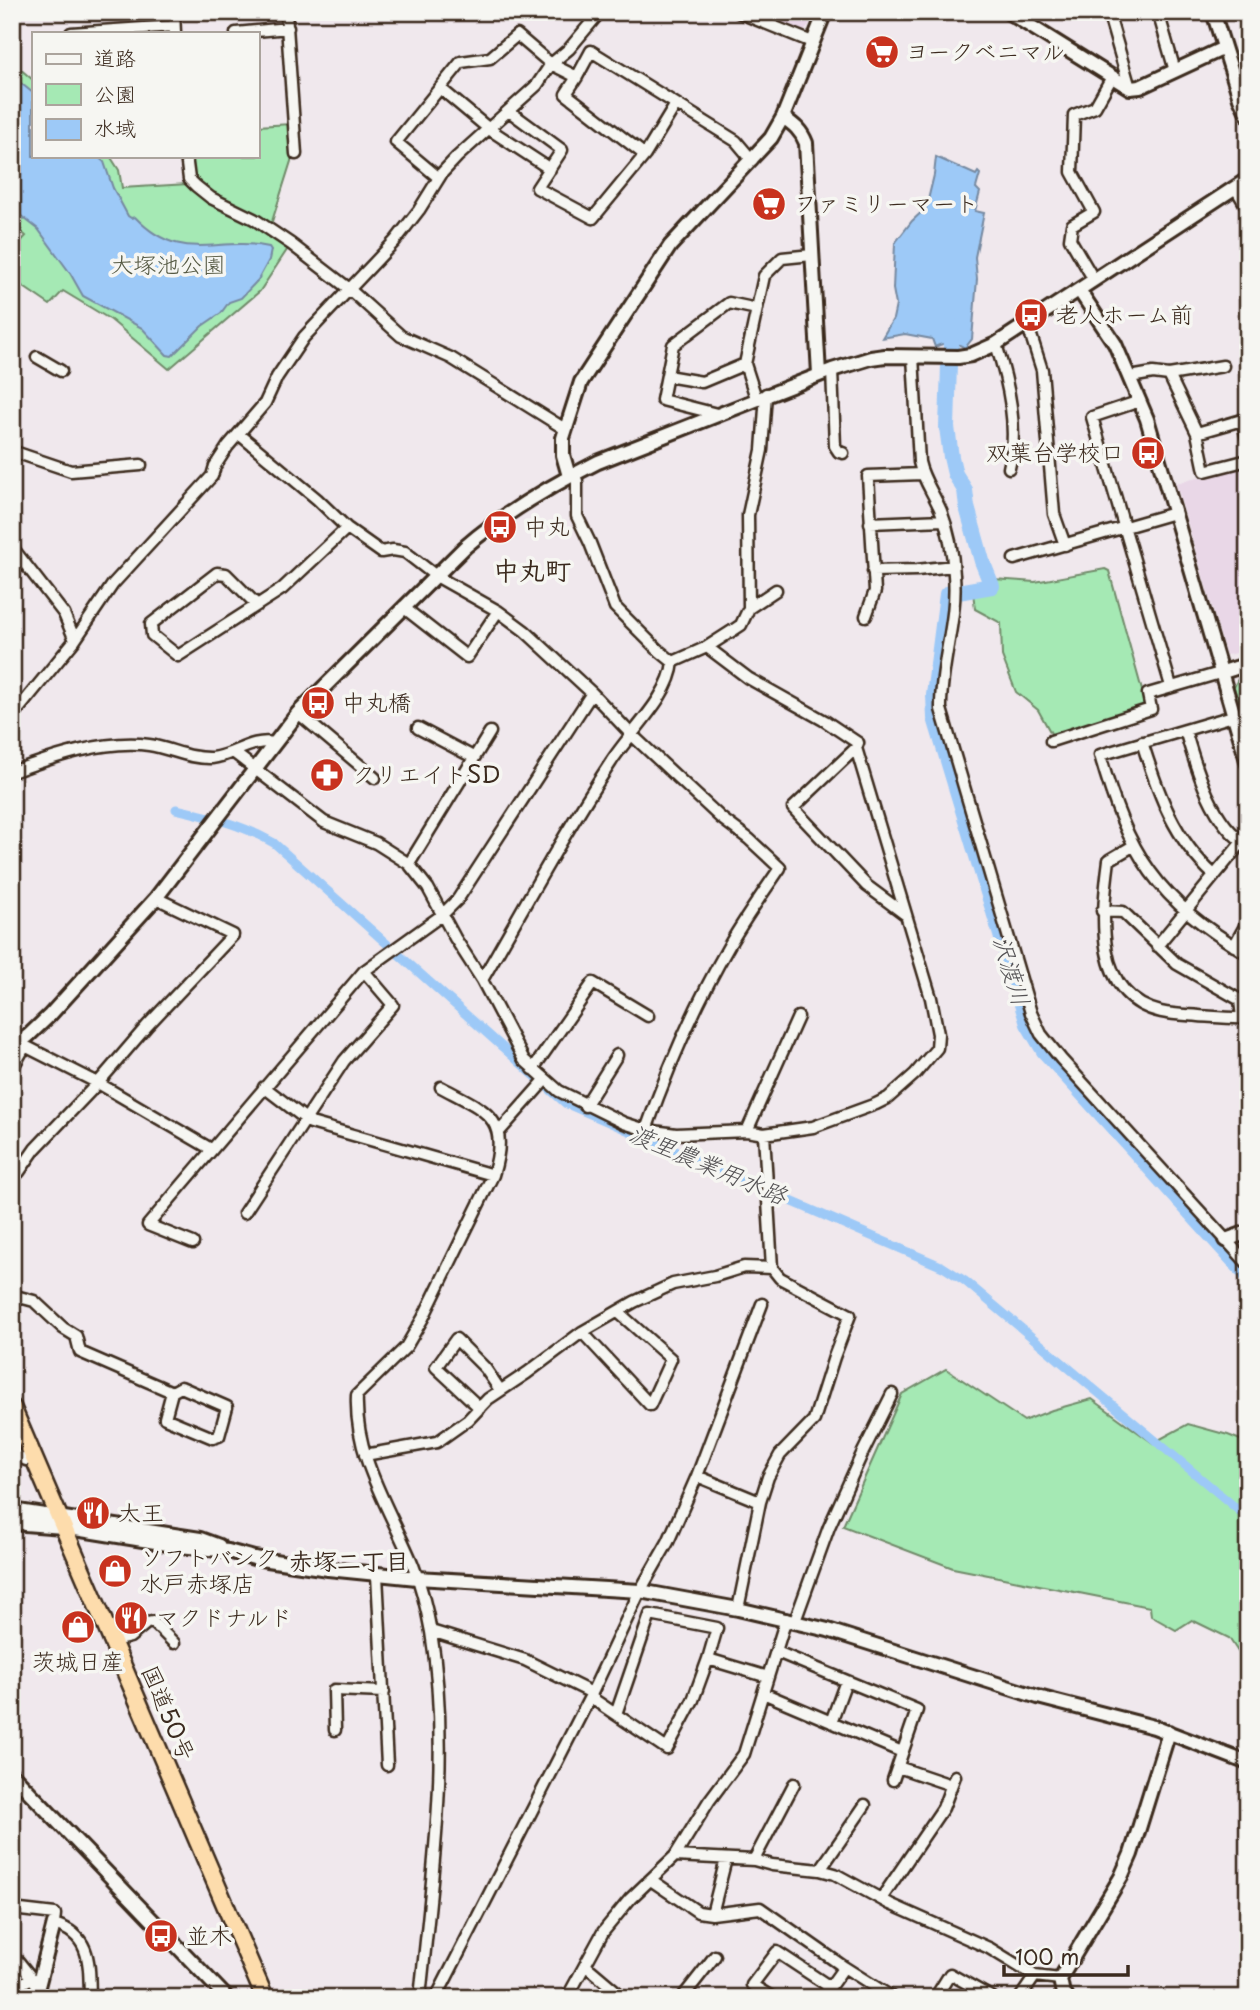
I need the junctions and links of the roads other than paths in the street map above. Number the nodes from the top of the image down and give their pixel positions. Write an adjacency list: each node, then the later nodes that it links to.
1 (174, 12): 11 (street)
2 (286, 12): 10 (street)
3 (600, 12): 16 (street)
4 (738, 12): 14 (street)
5 (825, 12): 14 (street)
6 (1008, 12): 18 (street)
7 (1108, 12): 21 (street)
8 (1158, 12): 17 (street)
9 (1218, 14): 15 (street)
10 (288, 27): 13 (street); 27 (street)
11 (175, 29): 12 (street)
12 (97, 32)
13 (245, 32)
14 (813, 42): 25 (street)
15 (1224, 48): 17 (street); 24 (street)
16 (551, 64): 19 (street); 20 (street); 23 (street)
17 (1175, 71): 21 (street)
18 (1112, 77): 21 (street); 37 (street)
19 (577, 78): 22 (street); 28 (street)
20 (440, 88): 26 (street); 32 (street)
21 (1130, 88)
22 (676, 104): 28 (street); 30 (street)
23 (509, 111): 26 (street); 31 (street)
24 (1248, 115)
25 (783, 117): 30 (street); 36 (street)
26 (489, 129): 31 (street); 32 (street)
27 (296, 154)
28 (645, 155): 31 (street)
29 (186, 158): 38 (street)
30 (752, 160): 55 (street)
31 (550, 169)
32 (439, 178): 38 (street)
33 (1248, 179): 34 (street)
34 (1235, 187): 35 (street); 37 (street)
35 (1248, 209)
36 (812, 255): 40 (street); 48 (street)
37 (1094, 280): 39 (street)
38 (348, 288): 55 (street); 57 (street)
39 (1079, 290): 41 (street); 51 (street)
40 (757, 309): 45 (street); 50 (street)
41 (1027, 323): 42 (street); 71 (street)
42 (996, 344): 43 (street); 63 (street)
43 (913, 356): 48 (street); 64 (street)
44 (37, 357): 47 (street)
45 (745, 364): 50 (street); 52 (street)
46 (1223, 366): 49 (street)
47 (61, 371)
48 (825, 372): 52 (street); 60 (street)
49 (1169, 375): 51 (street); 56 (street)
50 (667, 376): 54 (street)
51 (1130, 377): 53 (street)
52 (761, 396): 54 (street); 82 (street)
53 (1140, 401): 66 (street); 70 (street)
54 (717, 414): 65 (street)
55 (565, 429): 65 (street)
56 (1197, 433): 58 (street); 61 (street)
57 (239, 434): 69 (street); 85 (street)
58 (1248, 442)
59 (12, 451): 62 (street)
60 (843, 453)
61 (1248, 460)
62 (141, 465)
63 (1009, 468)
64 (922, 474): 67 (street); 68 (street)
65 (572, 475): 78 (street); 87 (street)
66 (1174, 513): 70 (street); 89 (street)
67 (944, 520): 68 (street); 75 (street)
68 (870, 523): 76 (street)
69 (347, 528): 78 (street); 80 (street)
70 (1124, 528): 71 (street); 90 (street)
71 (1065, 545): 74 (street)
72 (12, 547): 73 (street)
73 (22, 559): 77 (street); 85 (street)
74 (1014, 559)
75 (953, 566): 76 (street); 146 (street)
76 (873, 571): 84 (street)
77 (12, 576)
78 (436, 576): 81 (street); 83 (street)
79 (776, 590): 82 (street)
80 (256, 604): 80 (street)
81 (403, 607): 83 (street); 92 (street)
82 (749, 608): 86 (street)
83 (498, 611): 91 (street)
84 (866, 616)
85 (75, 640): 94 (street)
86 (706, 647): 87 (street); 102 (street)
87 (673, 663): 98 (street)
88 (1248, 664): 89 (street)
89 (1220, 673): 90 (street); 93 (street)
90 (1171, 686): 99 (street)
91 (592, 693): 98 (street); 116 (street)
92 (298, 713): 101 (street); 108 (street)
93 (1233, 716): 96 (street); 105 (street)
94 (12, 717)
95 (418, 727): 104 (street)
96 (1185, 730): 100 (street); 109 (street)
97 (490, 732): 104 (street)
98 (631, 734): 123 (street); 137 (street)
99 (1051, 741)
100 (1142, 742): 110 (street); 112 (street)
101 (274, 743): 103 (street); 106 (street)
102 (856, 748): 117 (street); 117 (street)
103 (233, 752): 106 (street); 107 (street)
104 (473, 757): 111 (street)
105 (1248, 764)
106 (255, 769): 111 (street); 113 (street)
107 (12, 772)
108 (375, 778)
109 (1245, 843): 112 (street)
110 (1133, 846): 114 (street); 115 (street)
111 (409, 864): 116 (street)
112 (1214, 875): 115 (street)
113 (156, 898): 127 (street); 132 (street)
114 (1102, 911): 119 (street); 126 (street)
115 (1186, 912): 119 (street); 120 (street)
116 (442, 915): 122 (street); 123 (street)
117 (906, 915): 140 (street)
118 (1248, 921): 120 (street)
119 (1157, 946): 126 (street)
120 (1234, 946): 121 (street)
121 (1248, 954)
122 (364, 971): 133 (street); 136 (street)
123 (482, 981): 130 (street)
124 (648, 1016): 130 (street)
125 (797, 1017): 139 (street)
126 (1245, 1018)
127 (17, 1044): 129 (street); 132 (street)
128 (617, 1055): 135 (street)
129 (12, 1069)
130 (533, 1069): 131 (street)
131 (543, 1082): 135 (street); 138 (street)
132 (98, 1083): 141 (street); 142 (street)
133 (264, 1087): 136 (street); 141 (street)
134 (441, 1087): 138 (street)
135 (585, 1106): 137 (street)
136 (306, 1119): 143 (street); 144 (street)
137 (646, 1130): 139 (street)
138 (499, 1132): 143 (street)
139 (747, 1132): 140 (street)
140 (764, 1135): 149 (street)
141 (211, 1149): 147 (street)
142 (12, 1169)
143 (493, 1175): 160 (street)
144 (244, 1213)
145 (1248, 1232): 146 (street)
146 (1226, 1240): 148 (street)
147 (193, 1243)
148 (1248, 1264)
149 (772, 1268): 152 (street); 163 (street)
150 (12, 1295): 155 (street)
151 (762, 1304): 162 (street)
152 (618, 1312): 153 (street); 153 (street)
153 (582, 1332): 154 (street)
154 (500, 1390): 158 (street); 158 (street)
155 (172, 1391): 155 (street)
156 (892, 1394): 171 (street)
157 (12, 1408): 161 (highway, 国道50号)
158 (480, 1408): 160 (street)
159 (12, 1454): 161 (street)
160 (365, 1455): 168 (street)
161 (34, 1457): 165 (highway, 国道50号)
162 (697, 1476): 163 (street); 169 (street)
163 (760, 1502): 170 (street)
164 (12, 1510): 165 (street)
165 (61, 1522): 166 (street); 167 (street); 173 (highway, 国道50号)
166 (12, 1523)
167 (377, 1575): 168 (street); 179 (street)
168 (417, 1578): 169 (street); 172 (street)
169 (640, 1591): 170 (street); 181 (street)
170 (738, 1609): 171 (street)
171 (790, 1620): 175 (street); 185 (street)
172 (431, 1631): 181 (street); 215 (street)
173 (112, 1641): 174 (street); 214 (highway, 国道50号)
174 (174, 1643)
175 (777, 1652): 177 (street); 178 (street)
176 (708, 1659): 177 (street); 182 (street); 182 (street)
177 (768, 1677): 180 (street)
178 (846, 1681): 183 (street); 186 (street)
179 (384, 1692): 184 (street); 188 (street)
180 (763, 1693): 183 (street); 194 (street)
181 (591, 1694): 182 (street); 216 (street)
182 (616, 1714)
183 (831, 1722): 186 (street)
184 (335, 1730)
185 (1170, 1732): 187 (street); 208 (street)
186 (902, 1752): 189 (street)
187 (1248, 1763)
188 (387, 1765)
189 (898, 1767): 191 (street); 199 (street)
190 (12, 1774): 213 (street)
191 (893, 1780)
192 (794, 1784): 196 (street)
193 (865, 1805): 197 (street)
194 (675, 1856): 195 (street); 198 (street)
195 (726, 1859): 196 (street); 201 (street)
196 (754, 1860): 197 (street)
197 (820, 1870): 199 (street)
198 (651, 1880): 201 (street); 205 (street)
199 (881, 1899): 207 (street)
200 (12, 1909): 202 (street)
201 (712, 1914): 206 (street)
202 (54, 1924): 209 (street); 212 (street)
203 (715, 1956): 219 (street)
204 (12, 1959): 209 (street)
205 (585, 1965): 217 (street); 218 (street)
206 (844, 1967): 210 (street); 222 (street)
207 (1035, 1976): 208 (street); 225 (street)
208 (1060, 1979): 226 (street)
209 (34, 1987): 211 (street)
210 (830, 1987): 220 (street); 221 (street)
211 (12, 1989)
212 (90, 1998)
213 (227, 1998)
214 (265, 1998)
215 (421, 1998)
216 (436, 1998)
217 (567, 1998)
218 (624, 1998)
219 (682, 1998)
220 (773, 1998)
221 (822, 1998)
222 (893, 1998)
223 (935, 1998): 224 (street)
224 (993, 1998)
225 (1020, 1998)
226 (1068, 1998)

